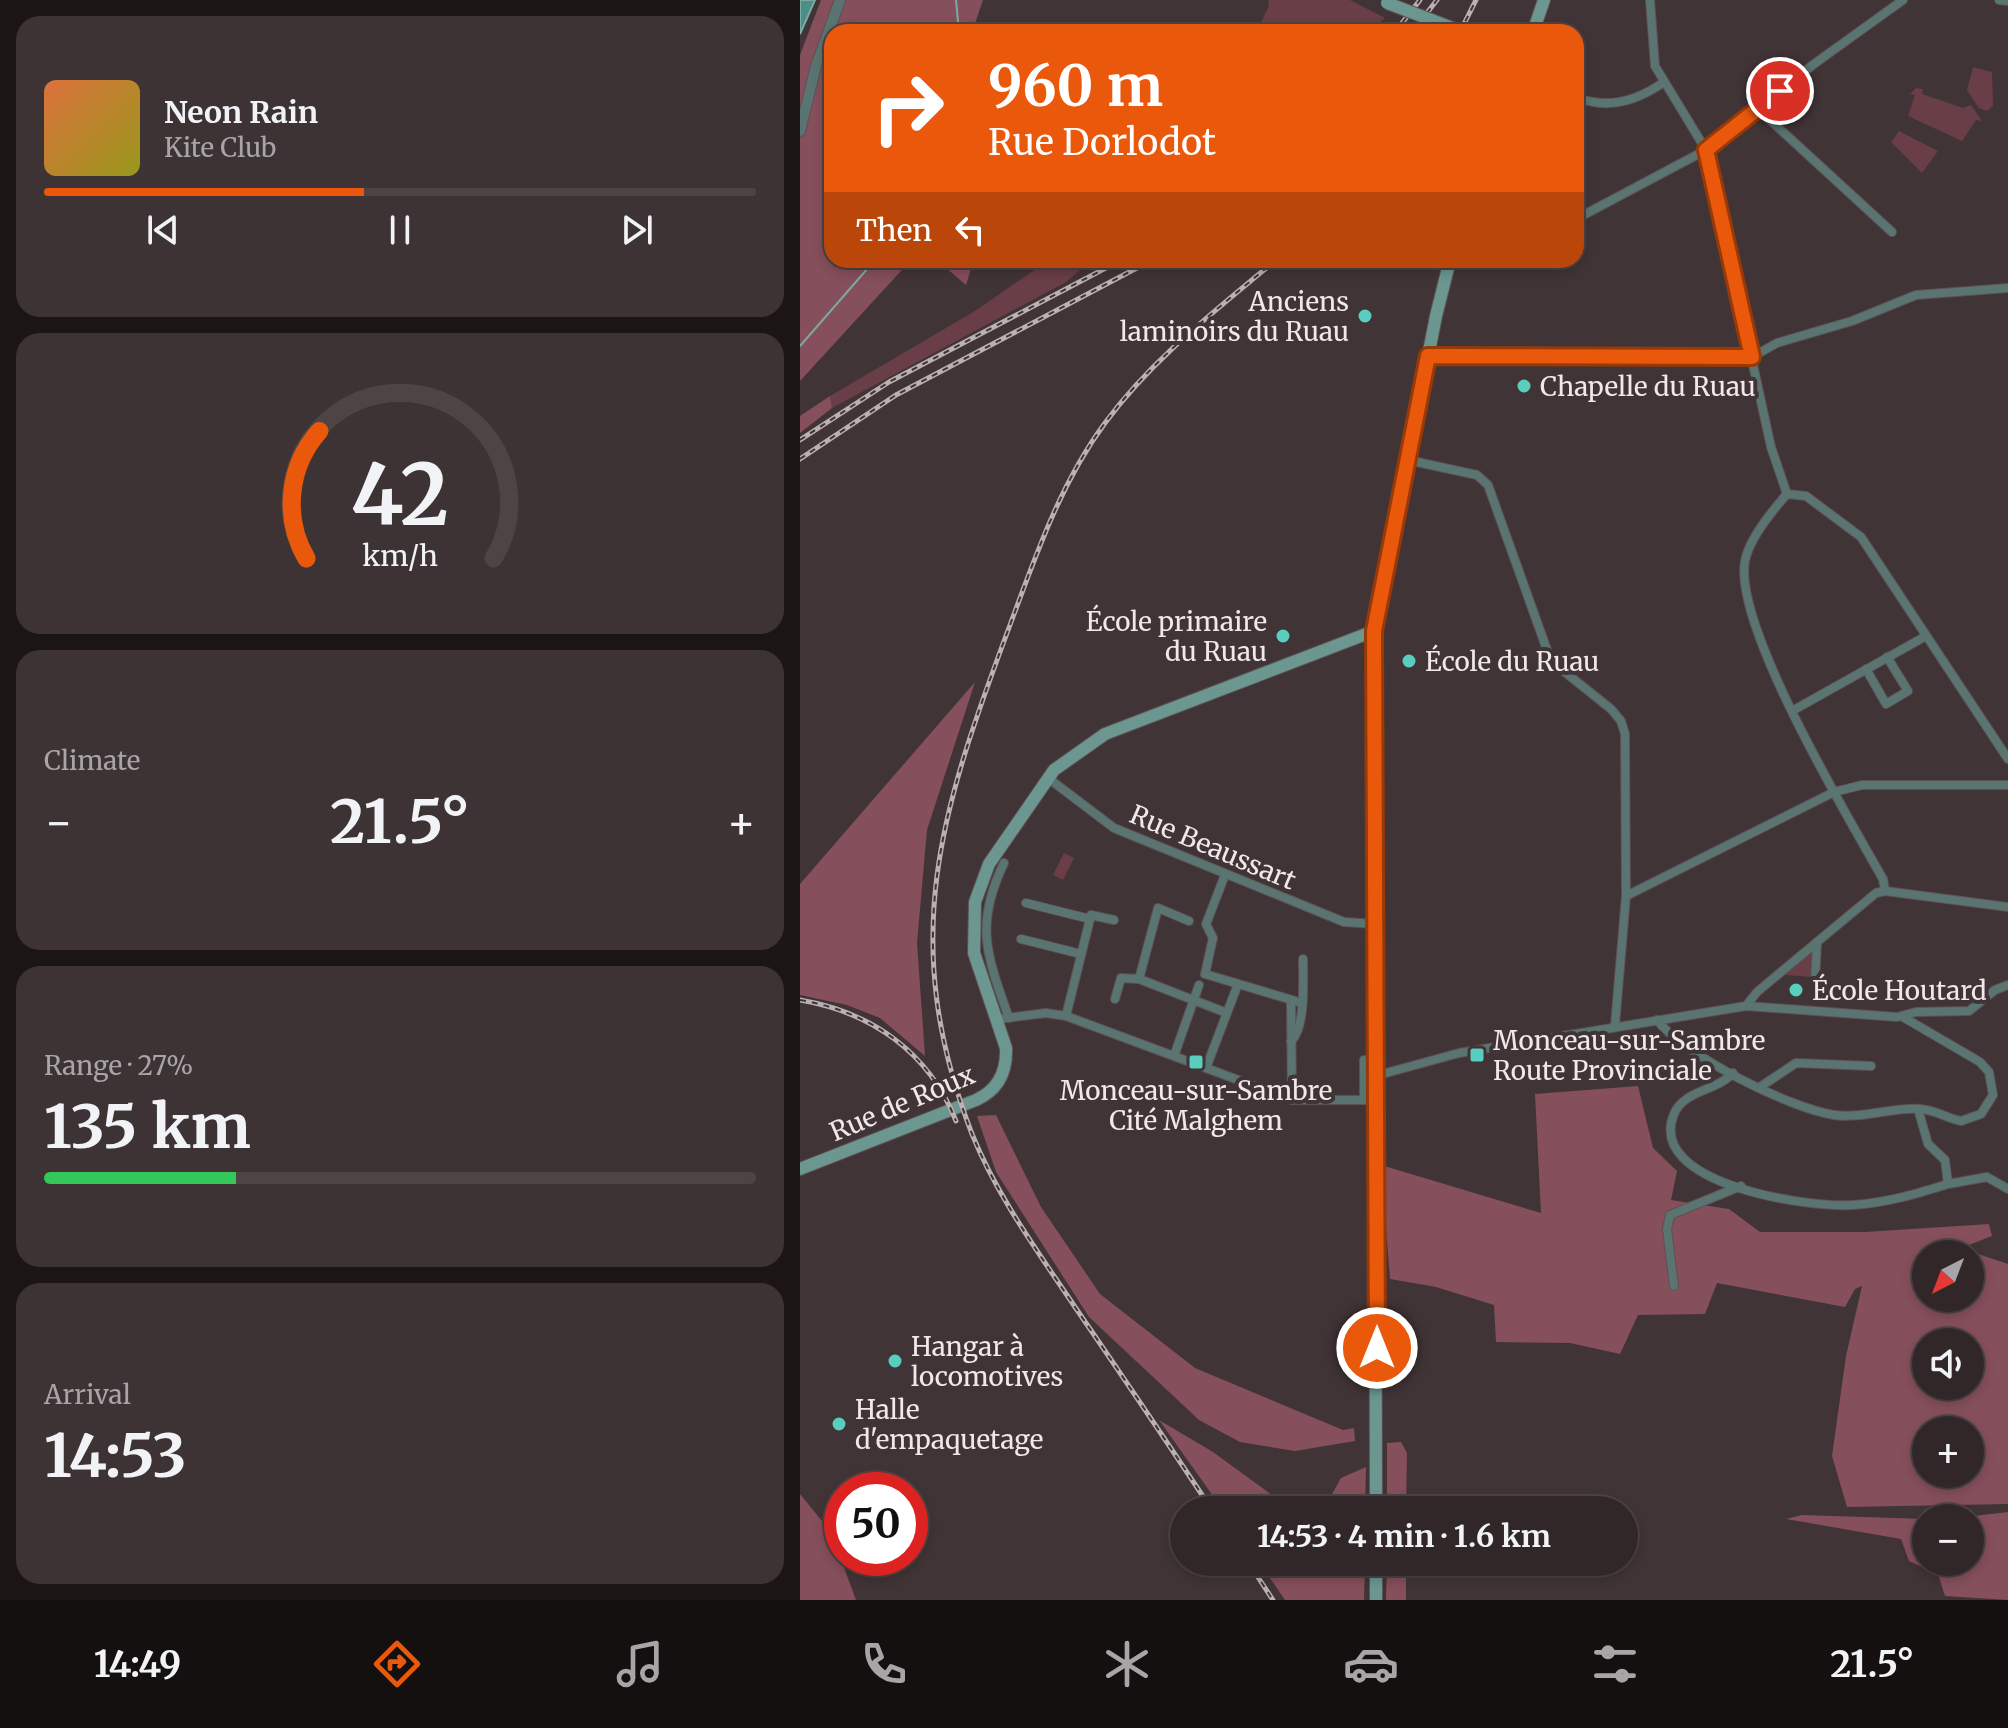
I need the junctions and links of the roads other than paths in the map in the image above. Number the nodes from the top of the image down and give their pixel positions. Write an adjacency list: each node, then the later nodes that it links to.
1 (840, 0): 8 (street)
2 (1544, 0): 10 (main road)
3 (1650, 0): 12 (street)
4 (1903, 0): 14 (street)
5 (1999, 0): 6 (street)
6 (2008, 1)
7 (1383, 2): 9 (main road, bridge)
8 (831, 24)
9 (1442, 24)
10 (1536, 24)
11 (824, 44): 15 (street)
12 (1664, 82): 13 (street); 16 (street)
13 (1584, 101)
14 (1758, 109): 16 (street); 18 (street)
15 (800, 131)
16 (1706, 150): 17 (street); 22 (street)
17 (1584, 215)
18 (1892, 232)
19 (1448, 268): 21 (main road)
20 (2008, 288): 22 (street)
21 (1428, 356): 22 (street); 23 (main road)
22 (1752, 357): 24 (street)
23 (1408, 460): 25 (main road); 37 (street)
24 (1787, 494): 26 (street); 29 (street)
25 (1374, 631): 31 (main road, Rue de Roux); 43 (main road)
26 (1926, 636): 27 (street); 30 (street)
27 (1887, 657): 28 (street); 28 (street)
28 (1866, 669): 29 (street)
29 (1792, 711): 33 (street)
30 (2008, 759)
31 (1048, 778): 35 (street, Rue Beaussart); 61 (main road, Rue de Roux)
32 (2008, 785): 33 (street)
33 (1834, 792): 36 (street); 37 (street)
34 (1004, 863): 61 (street, Rue de Roux)
35 (1225, 875): 43 (street, Rue Beaussart); 50 (street)
36 (1885, 891): 39 (street); 45 (street)
37 (1626, 896): 63 (street)
38 (1026, 903): 40 (street)
39 (2008, 907)
40 (1090, 919): 41 (street); 46 (street)
41 (1114, 920)
42 (1189, 921): 48 (street)
43 (1375, 924): 70 (main road)
44 (1021, 939): 46 (street)
45 (1817, 942): 49 (street); 57 (street)
46 (1081, 954): 59 (street)
47 (1303, 959): 56 (street)
48 (1139, 979): 53 (street); 54 (street)
49 (1815, 982)
50 (1238, 984): 55 (street); 58 (street)
51 (1199, 985): 54 (street)
52 (2008, 985): 60 (street)
53 (1115, 999)
54 (1193, 1000): 58 (street); 65 (street)
55 (1291, 1000): 56 (street); 64 (street)
56 (1302, 1003): 64 (street)
57 (1746, 1006): 60 (street); 62 (street)
58 (1227, 1013): 68 (street)
59 (1066, 1016): 61 (street); 65 (street)
60 (1903, 1017): 74 (street)
61 (1003, 1019): 75 (main road, Rue de Roux)
62 (1657, 1020): 63 (street); 69 (street)
63 (1615, 1025): 70 (street)
64 (1291, 1041): 72 (street)
65 (1174, 1056): 68 (street)
66 (1364, 1060): 73 (street)
67 (1871, 1066): 71 (street)
68 (1206, 1068): 72 (street)
69 (1733, 1073): 71 (street); 77 (street)
70 (1375, 1076): 73 (main road)
71 (1760, 1087): 74 (street)
72 (1292, 1100): 73 (street)
73 (1370, 1100): 80 (main road)
74 (1918, 1109): 76 (street)
75 (800, 1169)
76 (1948, 1184): 77 (street); 78 (street)
77 (1741, 1186): 79 (street)
78 (2008, 1189)
79 (1674, 1286)
80 (1376, 1496)
81 (1376, 1576): 82 (main road)
82 (1376, 1600)

